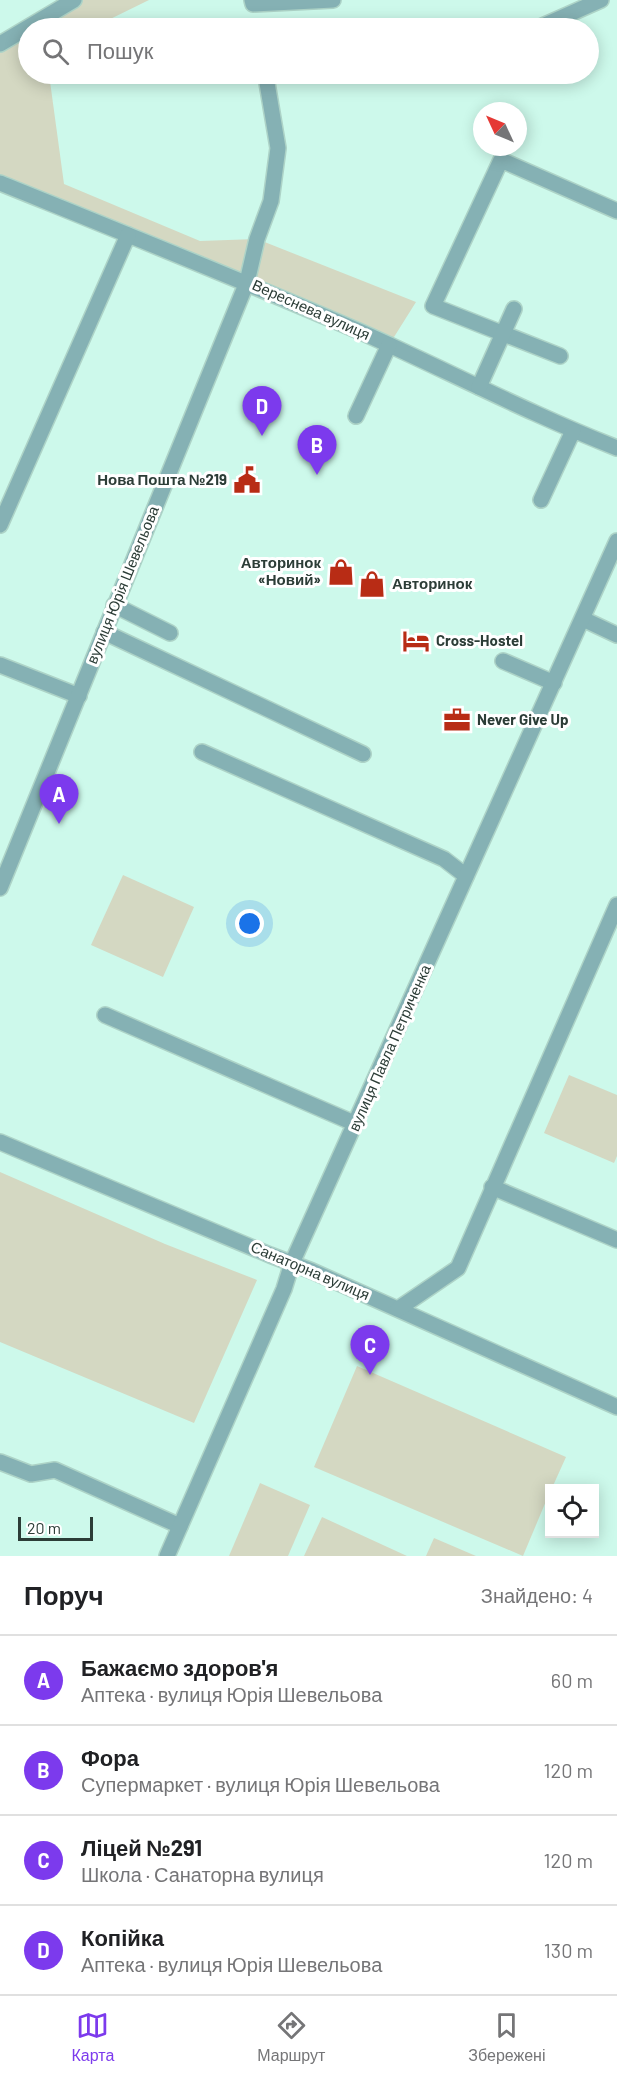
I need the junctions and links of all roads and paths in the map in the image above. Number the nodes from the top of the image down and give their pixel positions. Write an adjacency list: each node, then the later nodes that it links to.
1 (74, 0): 5 (street)
2 (252, 0): 3 (street)
3 (333, 0)
4 (601, 0): 6 (street)
5 (44, 18)
6 (560, 18)
7 (18, 33): 8 (street)
8 (0, 44)
9 (267, 84): 13 (street, вулиця Юрія Шевельова)
10 (0, 183): 12 (street, Вереснева вулиця)
11 (617, 211): 15 (street)
12 (128, 235): 13 (street, Вереснева вулиця); 23 (street)
13 (246, 282): 16 (street, Вереснева вулиця); 25 (street, вулиця Юрія Шевельова)
14 (514, 309): 15 (street)
15 (502, 335): 17 (street); 18 (street)
16 (389, 345): 18 (street, Вереснева вулиця); 19 (street)
17 (560, 356)
18 (479, 387): 20 (street, Вереснева вулиця)
19 (356, 416)
20 (573, 431): 21 (street, Вереснева вулиця); 22 (street)
21 (617, 448)
22 (541, 500)
23 (0, 525)
24 (617, 541): 26 (street, вулиця Павла Петриченка)
25 (114, 604): 27 (street, вулиця Юрія Шевельова); 28 (street)
26 (583, 619): 29 (street); 32 (street, вулиця Павла Петриченка)
27 (104, 632): 33 (street, вулиця Юрія Шевельова); 35 (street)
28 (170, 633)
29 (617, 634)
30 (503, 661): 32 (street)
31 (0, 666): 33 (street)
32 (554, 683): 36 (street, вулиця Павла Петриченка)
33 (79, 696): 37 (street, вулиця Юрія Шевельова)
34 (202, 752): 36 (street)
35 (363, 754)
36 (466, 876): 40 (street, вулиця Павла Петриченка)
37 (0, 888)
38 (617, 905): 42 (street)
39 (105, 1015): 40 (street)
40 (356, 1124): 44 (street, вулиця Павла Петриченка)
41 (0, 1142): 44 (street, Санаторна вулиця)
42 (492, 1187): 43 (street); 45 (street)
43 (617, 1240)
44 (292, 1263): 45 (street, Санаторна вулиця); 48 (street, вулиця Павла Петриченка)
45 (398, 1309): 46 (street, Санаторна вулиця)
46 (617, 1407)
47 (0, 1462): 48 (street)
48 (180, 1527): 49 (street, вулиця Павла Петриченка)
49 (167, 1556)

